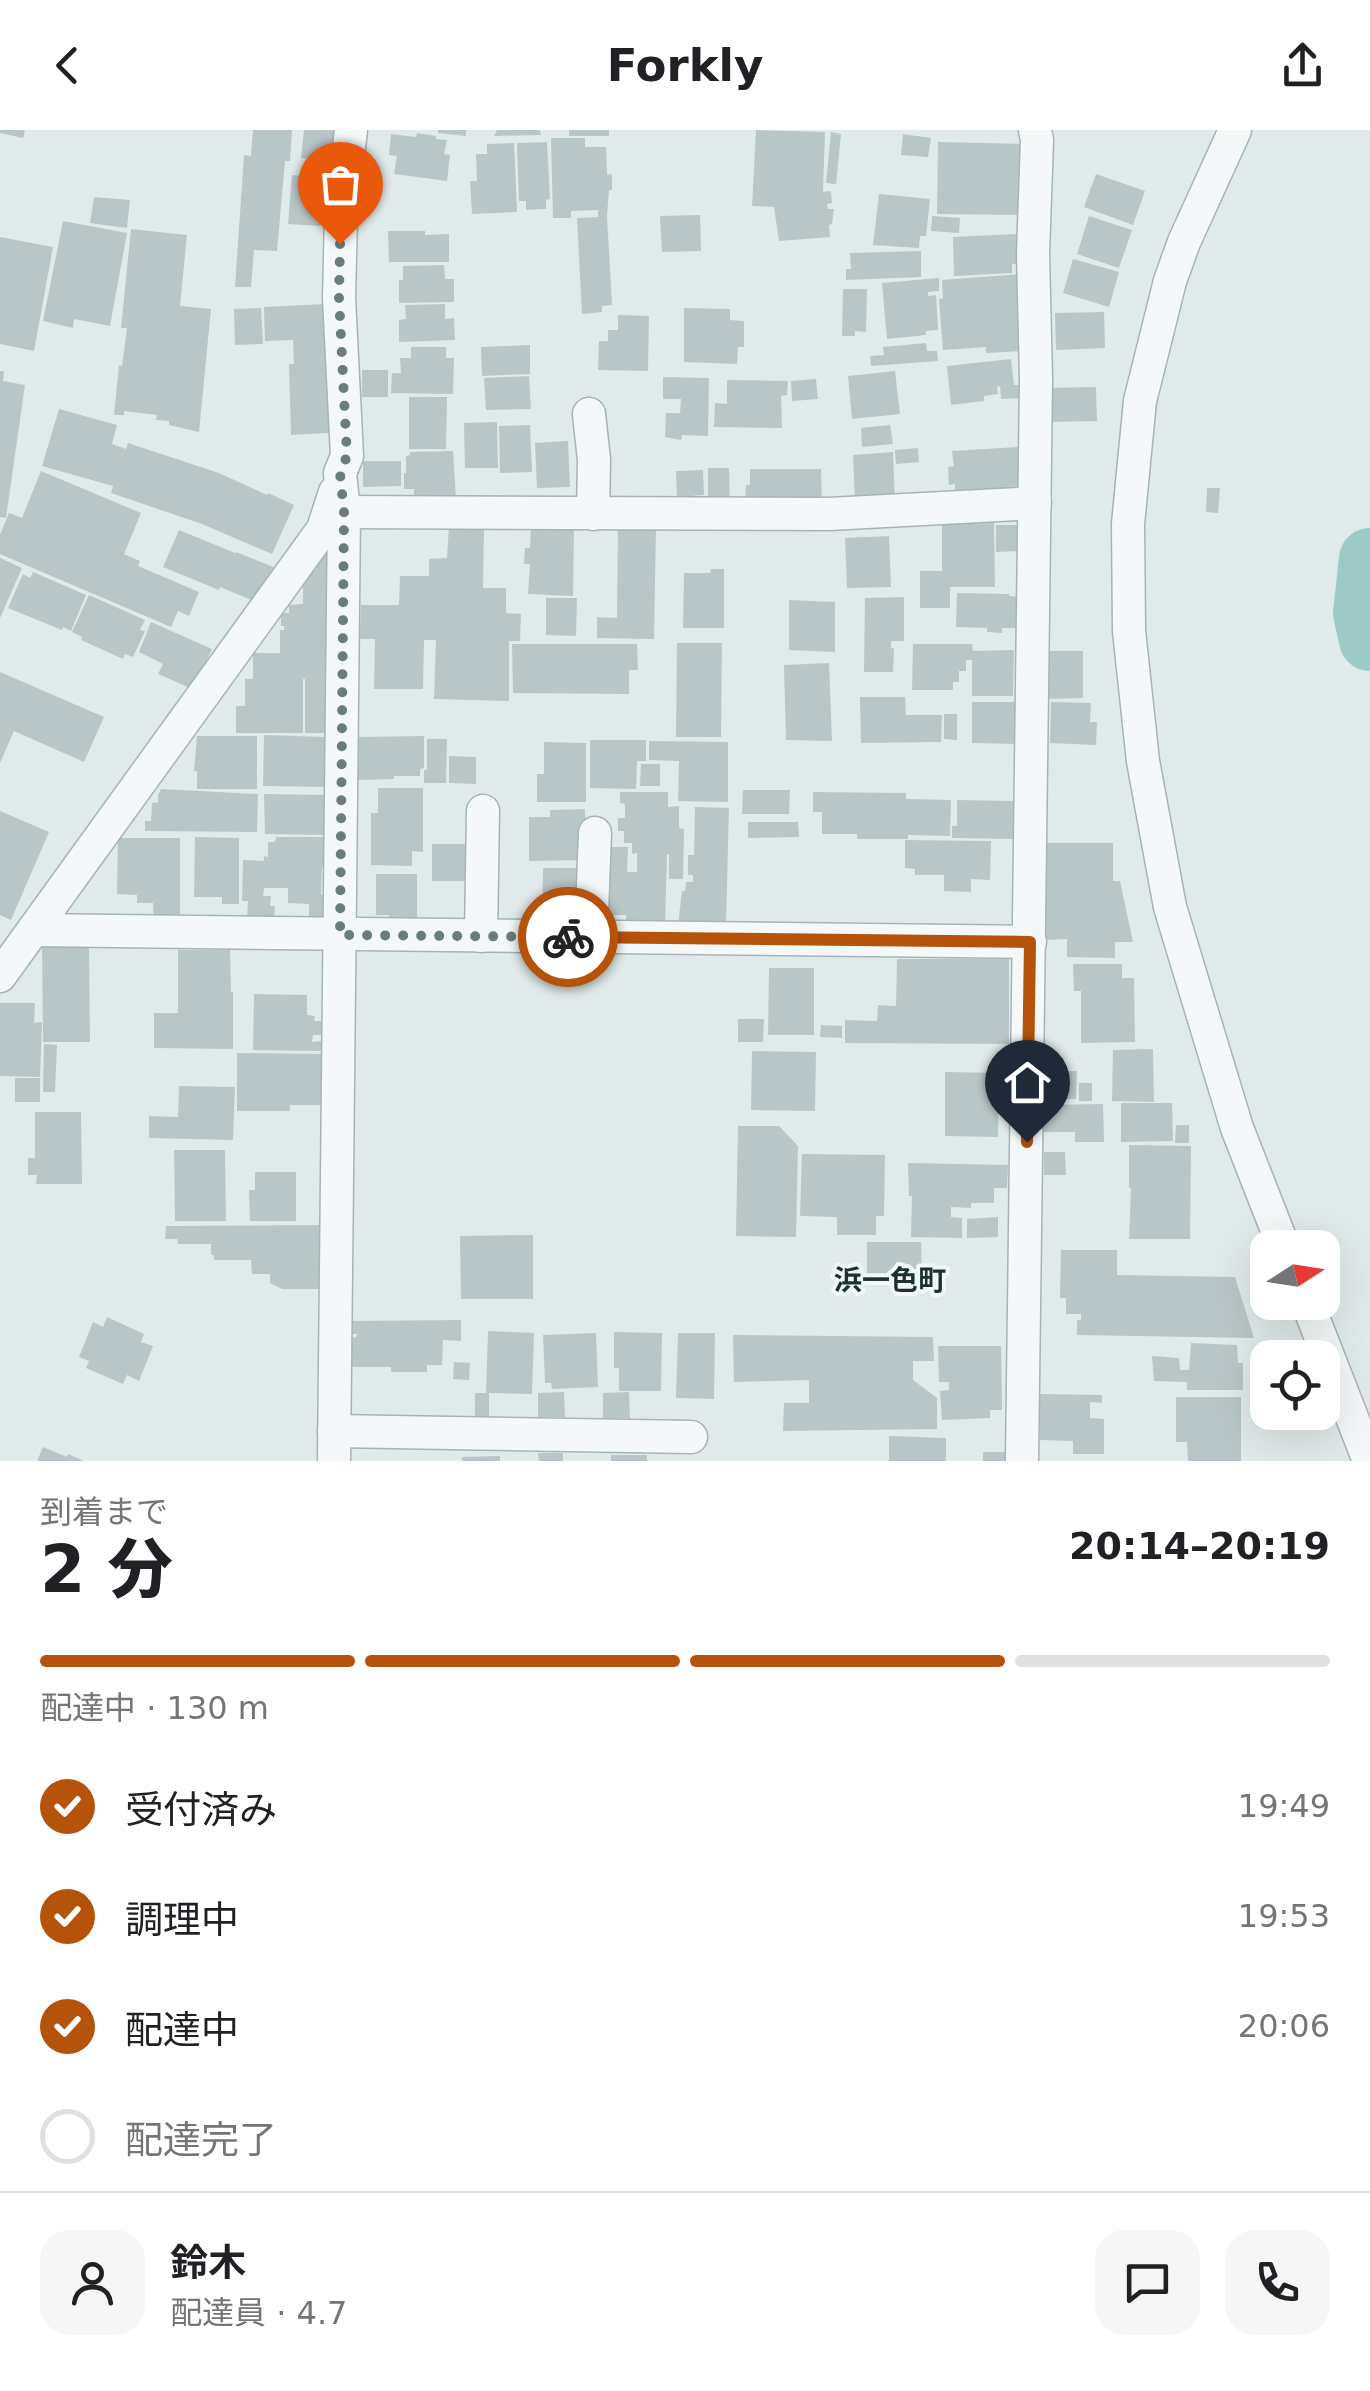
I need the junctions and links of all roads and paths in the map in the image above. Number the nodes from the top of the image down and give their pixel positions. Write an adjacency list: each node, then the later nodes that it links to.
1 (351, 130): 5 (street)
2 (1035, 130): 6 (street)
3 (1234, 130): 17 (street)
4 (589, 414): 8 (street)
5 (340, 473): 7 (street); 11 (street)
6 (1034, 503): 8 (street); 15 (street)
7 (344, 512): 8 (street); 12 (street)
8 (593, 514)
9 (483, 811): 13 (street)
10 (594, 833): 14 (street)
11 (34, 930): 12 (street); 16 (street)
12 (340, 935): 13 (street); 20 (street)
13 (481, 936): 14 (street)
14 (591, 937): 15 (street)
15 (1030, 942): 21 (street)
16 (0, 976)
17 (1277, 1230)
18 (1314, 1320): 22 (street)
19 (691, 1437): 20 (street)
20 (334, 1446)
21 (1022, 1461)
22 (1369, 1461)

